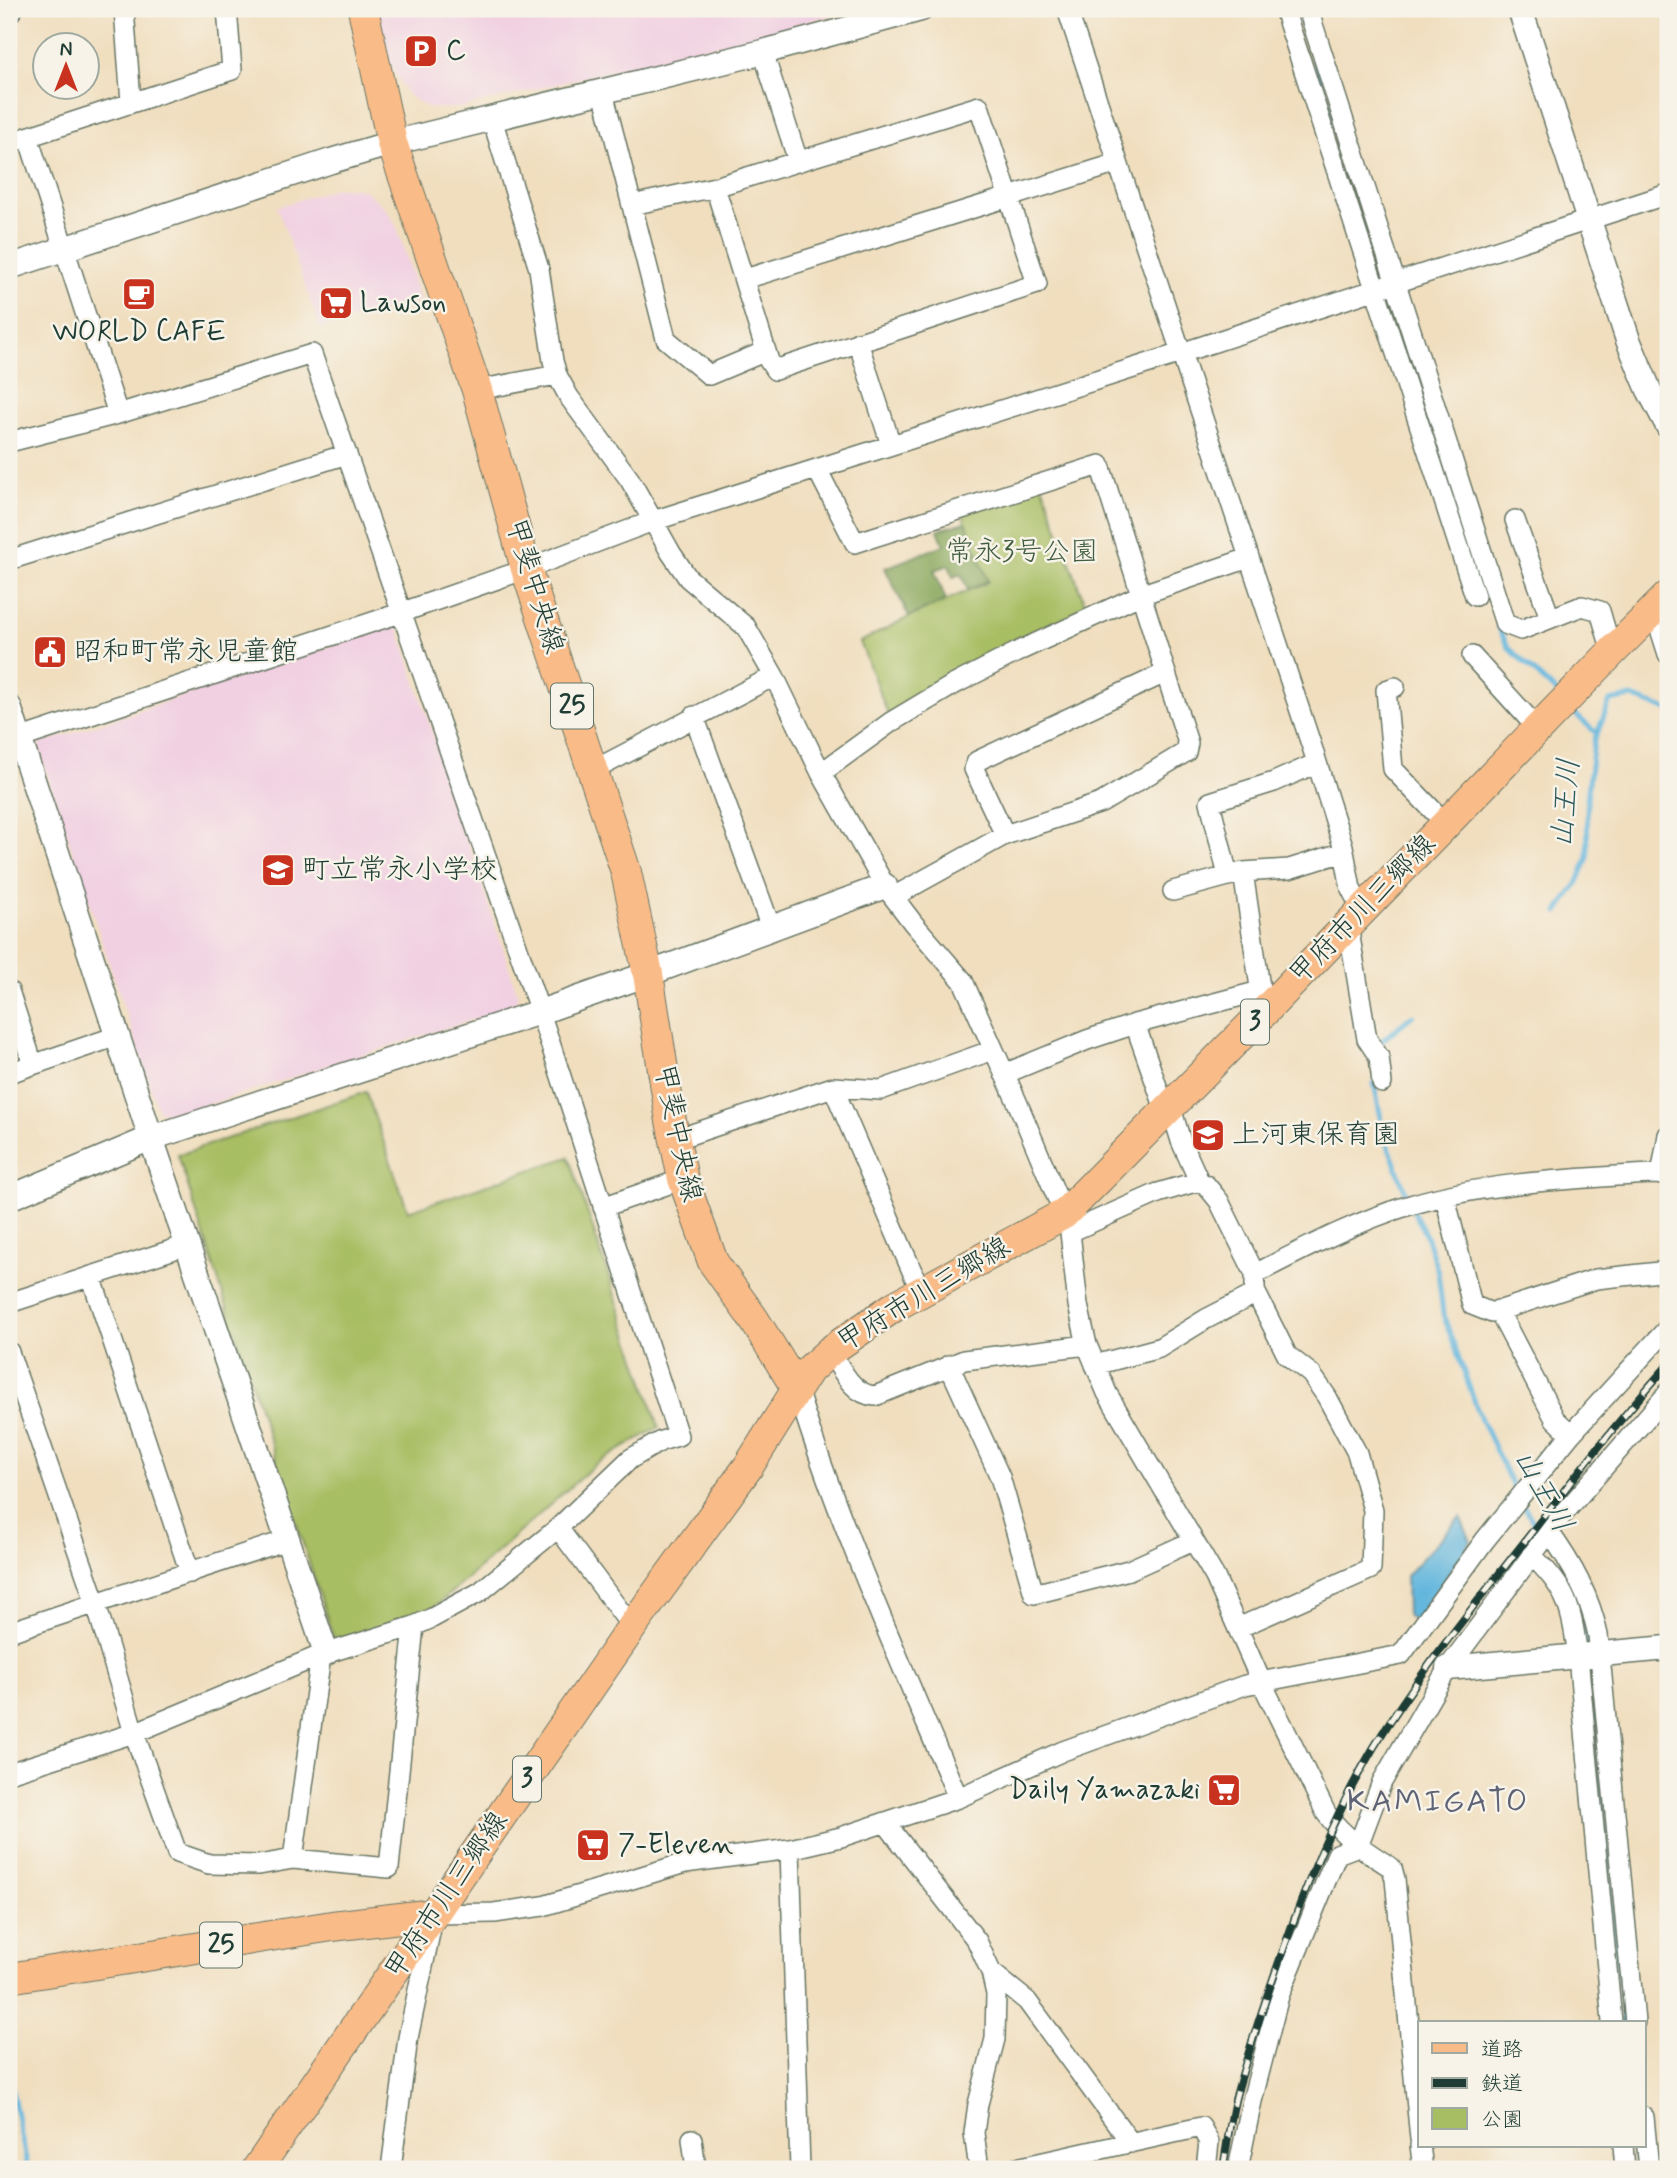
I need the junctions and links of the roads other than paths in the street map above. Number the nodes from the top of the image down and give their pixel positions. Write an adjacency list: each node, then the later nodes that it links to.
1 (13, 9): 10 (street)
2 (124, 9): 13 (street)
3 (227, 9): 13 (street)
4 (363, 9): 17 (main road, 甲斐中央線 / 25)
5 (921, 9): 11 (street)
6 (1067, 9): 19 (street)
7 (1284, 9): 29 (street)
8 (1308, 9): 28 (street)
9 (1520, 9): 24 (street)
10 (9, 14)
11 (763, 52): 12 (street); 18 (street)
12 (603, 92): 14 (street); 23 (street)
13 (131, 102): 15 (street)
14 (492, 119): 17 (street); 33 (street)
15 (29, 136): 16 (street); 25 (street)
16 (9, 143)
17 (392, 143): 25 (street); 34 (main road, 甲斐中央線 / 25)
18 (798, 161): 20 (street); 22 (street)
19 (1118, 163): 22 (street); 32 (street)
20 (715, 187): 23 (street); 27 (street)
21 (1668, 194): 24 (street)
22 (1009, 197): 27 (street); 30 (street)
23 (632, 205): 31 (street)
24 (1588, 219): 28 (street); 36 (street)
25 (64, 250): 26 (street); 35 (street)
26 (9, 267)
27 (745, 279): 31 (street)
28 (1396, 282): 29 (street); 50 (street)
29 (1376, 289): 32 (street); 47 (street)
30 (858, 342): 31 (street); 38 (street)
31 (766, 351)
32 (1181, 353): 38 (street); 43 (street)
33 (557, 375): 34 (street); 42 (street)
34 (477, 390): 45 (main road, 甲斐中央線 / 25)
35 (118, 414): 37 (street); 39 (street)
36 (1668, 426)
37 (9, 442)
38 (891, 445): 40 (street)
39 (347, 454): 44 (street); 49 (street)
40 (817, 469): 42 (street); 46 (street)
41 (1514, 520): 50 (street)
42 (653, 521): 45 (street); 55 (street)
43 (1250, 558): 46 (street); 61 (street)
44 (9, 560)
45 (526, 569): 49 (street); 62 (main road, 甲斐中央線 / 25)
46 (1140, 595): 54 (street); 63 (street)
47 (1475, 596)
48 (1661, 603): 51 (main road, 甲府市川三郷線 / 3); 52 (street)
49 (403, 612): 60 (street); 75 (street)
50 (1550, 618): 51 (street)
51 (1612, 652): 59 (main road, 甲府市川三郷線 / 3)
52 (1668, 654)
53 (1472, 656): 59 (street)
54 (1165, 673): 65 (street); 65 (street)
55 (774, 676): 58 (street); 63 (street)
56 (1395, 687): 64 (street)
57 (9, 707): 60 (street)
58 (694, 716): 62 (street); 71 (street)
59 (1538, 729): 64 (main road, 甲府市川三郷線 / 3)
60 (14, 740): 77 (street)
61 (1317, 763): 66 (street); 67 (street)
62 (594, 770): 72 (main road, 甲斐中央線 / 25)
63 (821, 773): 68 (street)
64 (1446, 824): 70 (main road, 甲府市川三郷線 / 3)
65 (1004, 835): 68 (street)
66 (1344, 852): 67 (street); 70 (street)
67 (1235, 874): 69 (street); 74 (street)
68 (889, 891): 71 (street); 78 (street)
69 (1173, 891)
70 (1355, 918): 74 (main road, 甲府市川三郷線 / 3); 82 (street)
71 (771, 928): 72 (street)
72 (648, 975): 75 (street); 87 (main road, 甲斐中央線 / 25)
73 (9, 990): 79 (street)
74 (1262, 1002): 76 (street); 84 (main road, 甲府市川三郷線 / 3)
75 (541, 1012): 86 (street); 93 (street)
76 (1135, 1024): 81 (street); 84 (street)
77 (117, 1036): 79 (street); 86 (street)
78 (993, 1050): 81 (street); 83 (street)
79 (33, 1065): 80 (street)
80 (9, 1073)
81 (1004, 1074): 94 (street)
82 (1382, 1083)
83 (833, 1087): 87 (street); 99 (street)
84 (1169, 1110): 90 (street); 94 (main road, 甲府市川三郷線 / 3)
85 (1668, 1135): 88 (street)
86 (151, 1138): 92 (street); 95 (street)
87 (674, 1140): 89 (main road, 甲斐中央線 / 25)
88 (1665, 1175): 91 (street)
89 (683, 1179): 93 (street); 108 (main road, 甲斐中央線 / 25)
90 (1199, 1181): 94 (street); 98 (street)
91 (1445, 1197): 98 (street); 101 (street)
92 (9, 1198)
93 (603, 1207): 111 (street)
94 (1067, 1223): 99 (main road, 甲府市川三郷線 / 3); 103 (street)
95 (187, 1245): 97 (street); 112 (street)
96 (1668, 1271): 101 (street)
97 (91, 1276): 100 (street); 115 (street)
98 (1255, 1282): 107 (street); 119 (street)
99 (921, 1292): 104 (main road, 甲府市川三郷線 / 3)
100 (9, 1303)
101 (1498, 1310): 110 (street)
102 (1668, 1328): 110 (street)
103 (1087, 1345): 106 (street); 107 (street)
104 (830, 1351): 106 (street); 108 (main road, 甲府市川三郷線 / 3)
105 (9, 1352): 116 (street)
106 (949, 1365): 113 (street)
107 (1095, 1365): 113 (street)
108 (797, 1389): 118 (main road, 甲府市川三郷線 / 3); 128 (street)
109 (1668, 1393): 114 (street)
110 (1571, 1434): 125 (street)
111 (558, 1528): 117 (street); 118 (street)
112 (287, 1540): 115 (street); 122 (street)
113 (1193, 1541): 119 (street)
114 (1541, 1542): 123 (street); 123 (street); 124 (street)
115 (190, 1573): 116 (street)
116 (96, 1604): 120 (street); 126 (street)
117 (414, 1626): 122 (street); 132 (street)
118 (632, 1627): 133 (main road, 甲府市川三郷線 / 3)
119 (1238, 1628): 125 (street)
120 (9, 1632)
121 (1668, 1648): 123 (street)
122 (324, 1654): 126 (street); 132 (street)
123 (1588, 1655): 124 (street); 136 (street); 137 (street)
124 (1448, 1668): 130 (street)
125 (1261, 1681): 128 (street); 130 (street)
126 (134, 1733): 127 (street); 132 (street)
127 (9, 1773)
128 (958, 1798): 129 (street)
129 (885, 1822): 131 (street); 134 (street)
130 (1358, 1846): 138 (street); 151 (street)
131 (790, 1849): 133 (street); 147 (street)
132 (293, 1858)
133 (434, 1914): 135 (main road, 25); 144 (main road, 甲府市川三郷線 / 3); 145 (street)
134 (991, 1972): 141 (street); 148 (street)
135 (9, 1978)
136 (1612, 2021)
137 (1634, 2021)
138 (1418, 2118)
139 (1646, 2138): 154 (street)
140 (692, 2139): 146 (street)
141 (1131, 2143): 149 (street); 150 (street)
142 (1420, 2146): 152 (street)
143 (1623, 2146): 153 (street)
144 (257, 2169)
145 (391, 2169)
146 (696, 2169)
147 (800, 2169)
148 (979, 2169)
149 (1012, 2169)
150 (1206, 2169)
151 (1238, 2169)
152 (1423, 2169)
153 (1625, 2169)
154 (1649, 2169)

